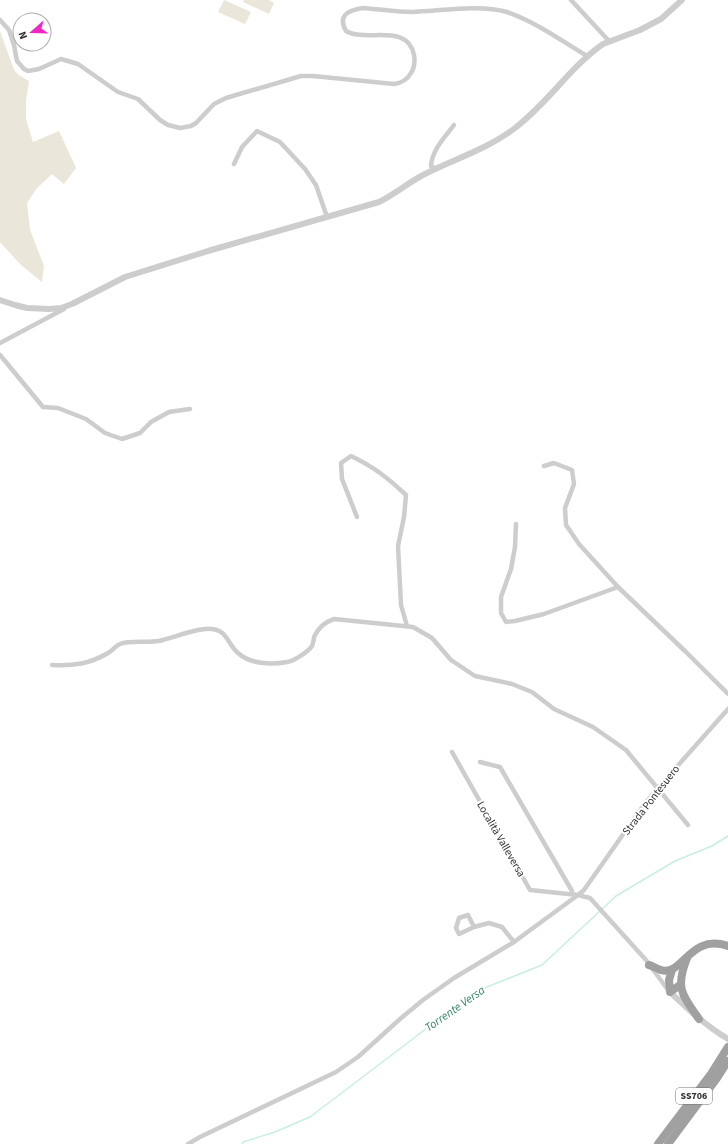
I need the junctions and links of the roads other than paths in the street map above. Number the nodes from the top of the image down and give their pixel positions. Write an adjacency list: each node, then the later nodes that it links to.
1 (571, 0): 4 (street)
2 (682, 0): 4 (street)
3 (0, 20): 5 (street)
4 (609, 41): 5 (street)
5 (587, 56): 8 (street)
6 (454, 125): 8 (street)
7 (234, 164): 9 (street)
8 (436, 169): 9 (street)
9 (327, 217): 11 (street)
10 (0, 300): 11 (street)
11 (72, 304): 12 (street)
12 (0, 343)
13 (0, 355): 14 (street)
14 (190, 409)
15 (544, 466): 18 (street)
16 (357, 517): 19 (street)
17 (516, 524): 18 (street)
18 (618, 587): 21 (street)
19 (407, 626): 20 (street); 25 (street)
20 (52, 665)
21 (728, 694)
22 (728, 709): 25 (street, Strada Pontesuero)
23 (452, 752): 27 (street, Località Valleversa)
24 (480, 762): 27 (street)
25 (658, 788): 26 (street); 28 (street, Strada Pontesuero)
26 (688, 825)
27 (572, 894): 28 (street, Località Valleversa)
28 (578, 895): 30 (street, Strada Pontesuero); 33 (street, Località Valleversa)
29 (474, 927): 29 (street); 30 (street)
30 (514, 942): 42 (street, Strada Pontesuero)
31 (728, 946): 32 (highway)
32 (688, 956): 34 (highway); 35 (highway)
33 (649, 965): 34 (highway); 36 (street)
34 (672, 970): 36 (highway)
35 (680, 985): 36 (highway); 37 (highway)
36 (670, 992): 37 (street)
37 (698, 1019): 38 (street)
38 (728, 1038)
39 (728, 1047): 43 (highway, SS706)
40 (728, 1061): 41 (highway, SS706)
41 (717, 1078): 44 (highway, SS706); 45 (highway)
42 (188, 1144)
43 (658, 1144)
44 (668, 1144)
45 (675, 1144)

